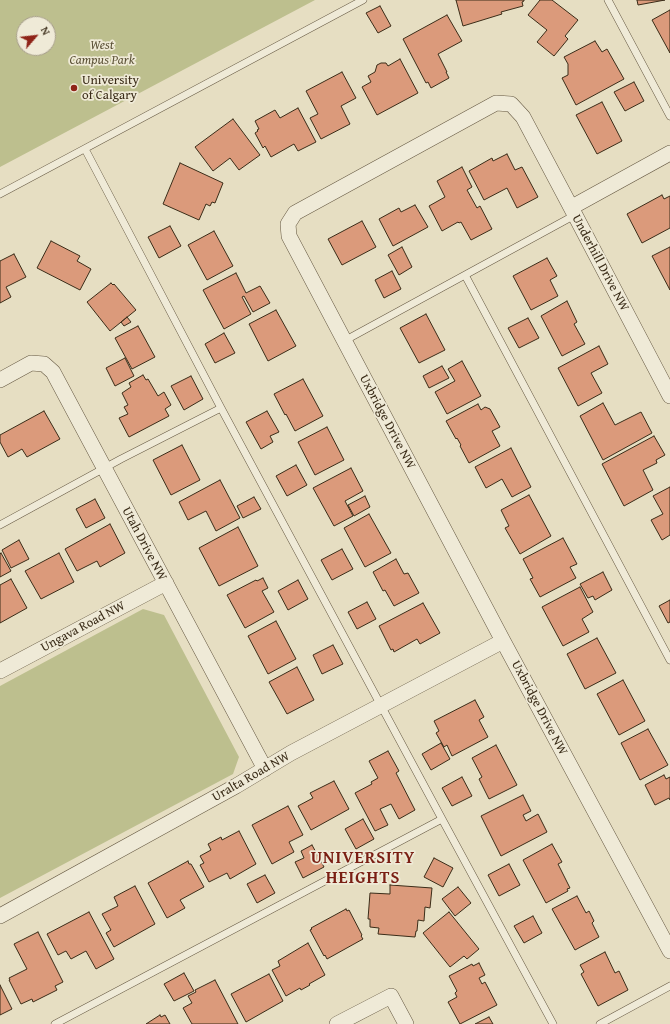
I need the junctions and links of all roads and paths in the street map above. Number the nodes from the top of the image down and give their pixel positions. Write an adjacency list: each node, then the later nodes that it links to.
1 (363, 0): 4 (lane)
2 (608, 0): 3 (lane)
3 (670, 116)
4 (85, 149): 6 (lane); 12 (lane)
5 (670, 153): 7 (street, Underhill Drive NW)
6 (0, 194)
7 (573, 211): 8 (lane); 9 (street, Uxbridge Drive NW); 11 (street, Underhill Drive NW)
8 (465, 275): 9 (lane); 17 (lane)
9 (344, 341): 16 (street, Uxbridge Drive NW)
10 (0, 380): 13 (street, Utah Drive NW)
11 (670, 396)
12 (221, 408): 13 (lane); 19 (lane)
13 (104, 468): 14 (lane); 15 (street, Utah Drive NW)
14 (0, 525)
15 (166, 583): 18 (street, Ungava Road NW); 20 (street, Utah Drive NW)
16 (503, 641): 19 (street, Uralta Road NW); 23 (street, Uxbridge Drive NW)
17 (670, 660)
18 (0, 671)
19 (382, 705): 20 (street, Uralta Road NW); 21 (lane)
20 (265, 769): 22 (street, Uralta Road NW)
21 (442, 819): 25 (lane); 28 (lane)
22 (0, 916)
23 (670, 950)
24 (670, 986): 29 (lane)
25 (55, 1024)
26 (337, 1024): 27 (street)
27 (406, 1024)
28 (553, 1024)
29 (600, 1024)

